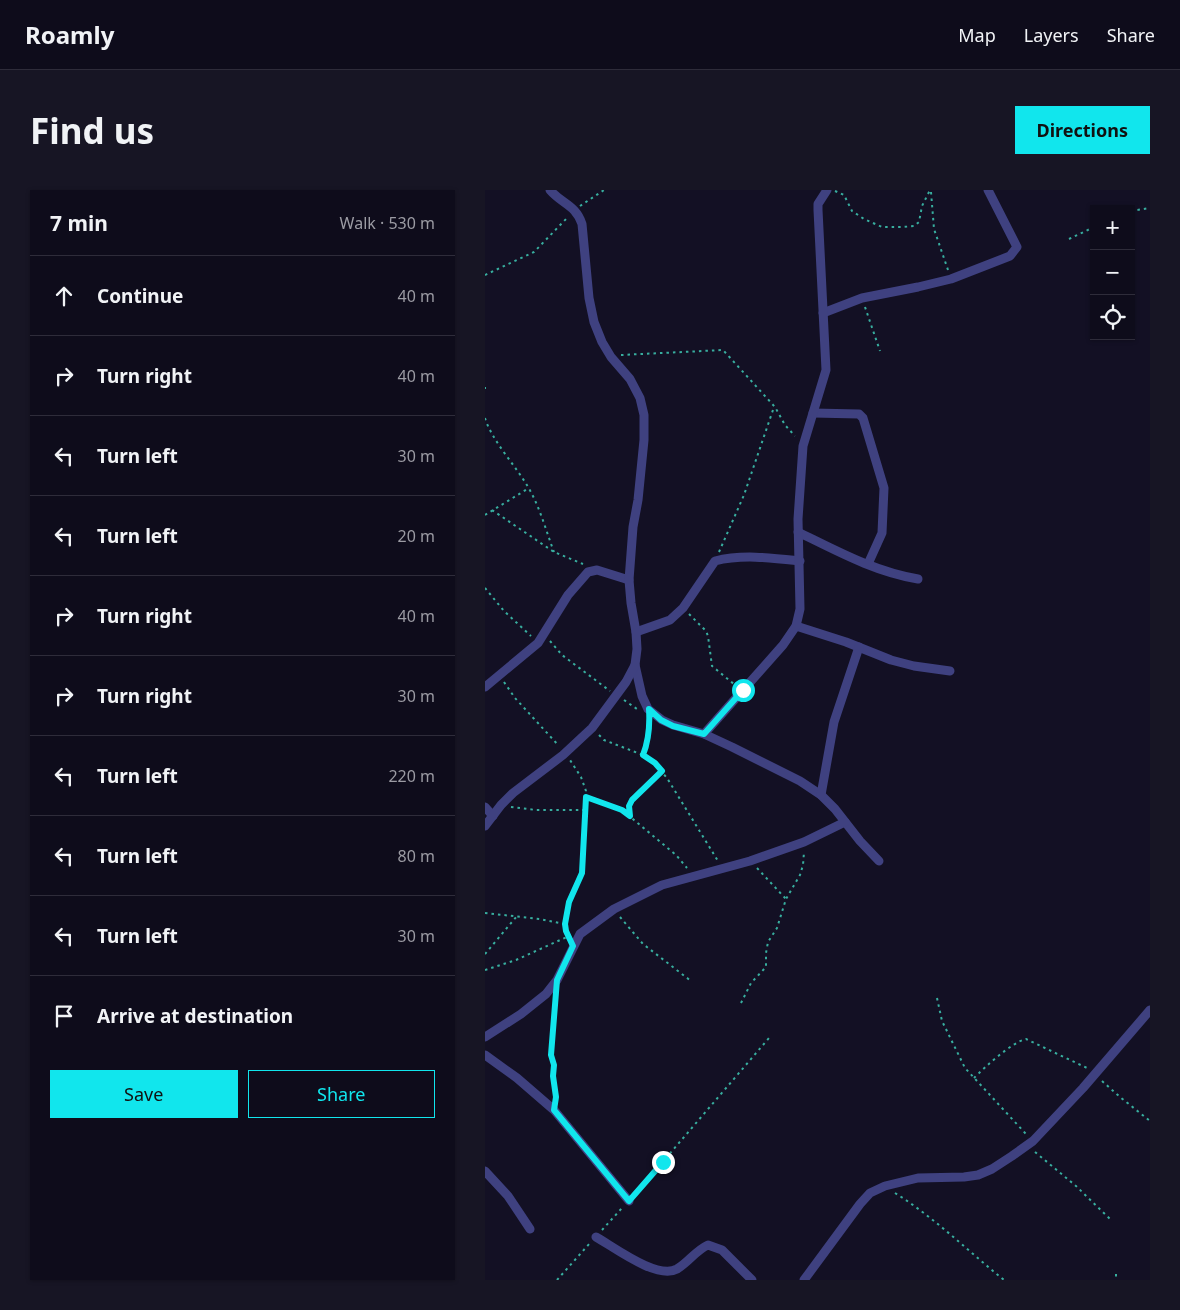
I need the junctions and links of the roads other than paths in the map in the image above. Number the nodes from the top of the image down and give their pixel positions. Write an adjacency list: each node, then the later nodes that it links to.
1 (550, 190): 10 (street)
2 (827, 190): 4 (street)
3 (988, 190): 4 (street)
4 (823, 313): 5 (street)
5 (813, 413): 6 (street); 8 (street)
6 (798, 532): 7 (street); 8 (street)
7 (800, 561): 11 (street); 12 (street)
8 (868, 564): 9 (street)
9 (917, 579)
10 (629, 580): 12 (street); 16 (street)
11 (796, 626): 13 (street); 17 (street)
12 (636, 632): 14 (street)
13 (859, 647): 15 (street); 18 (street)
14 (635, 665): 17 (street); 20 (street)
15 (949, 671)
16 (485, 687)
17 (704, 734): 18 (street)
18 (821, 795): 21 (street)
19 (485, 807): 20 (street)
20 (493, 816): 22 (street)
21 (845, 822): 23 (street); 25 (street)
22 (485, 826)
23 (879, 861)
24 (1150, 1010): 32 (street)
25 (485, 1037)
26 (485, 1055): 28 (street)
27 (485, 1171): 29 (street)
28 (629, 1201)
29 (530, 1229)
30 (596, 1237): 31 (street)
31 (752, 1280)
32 (804, 1280)

